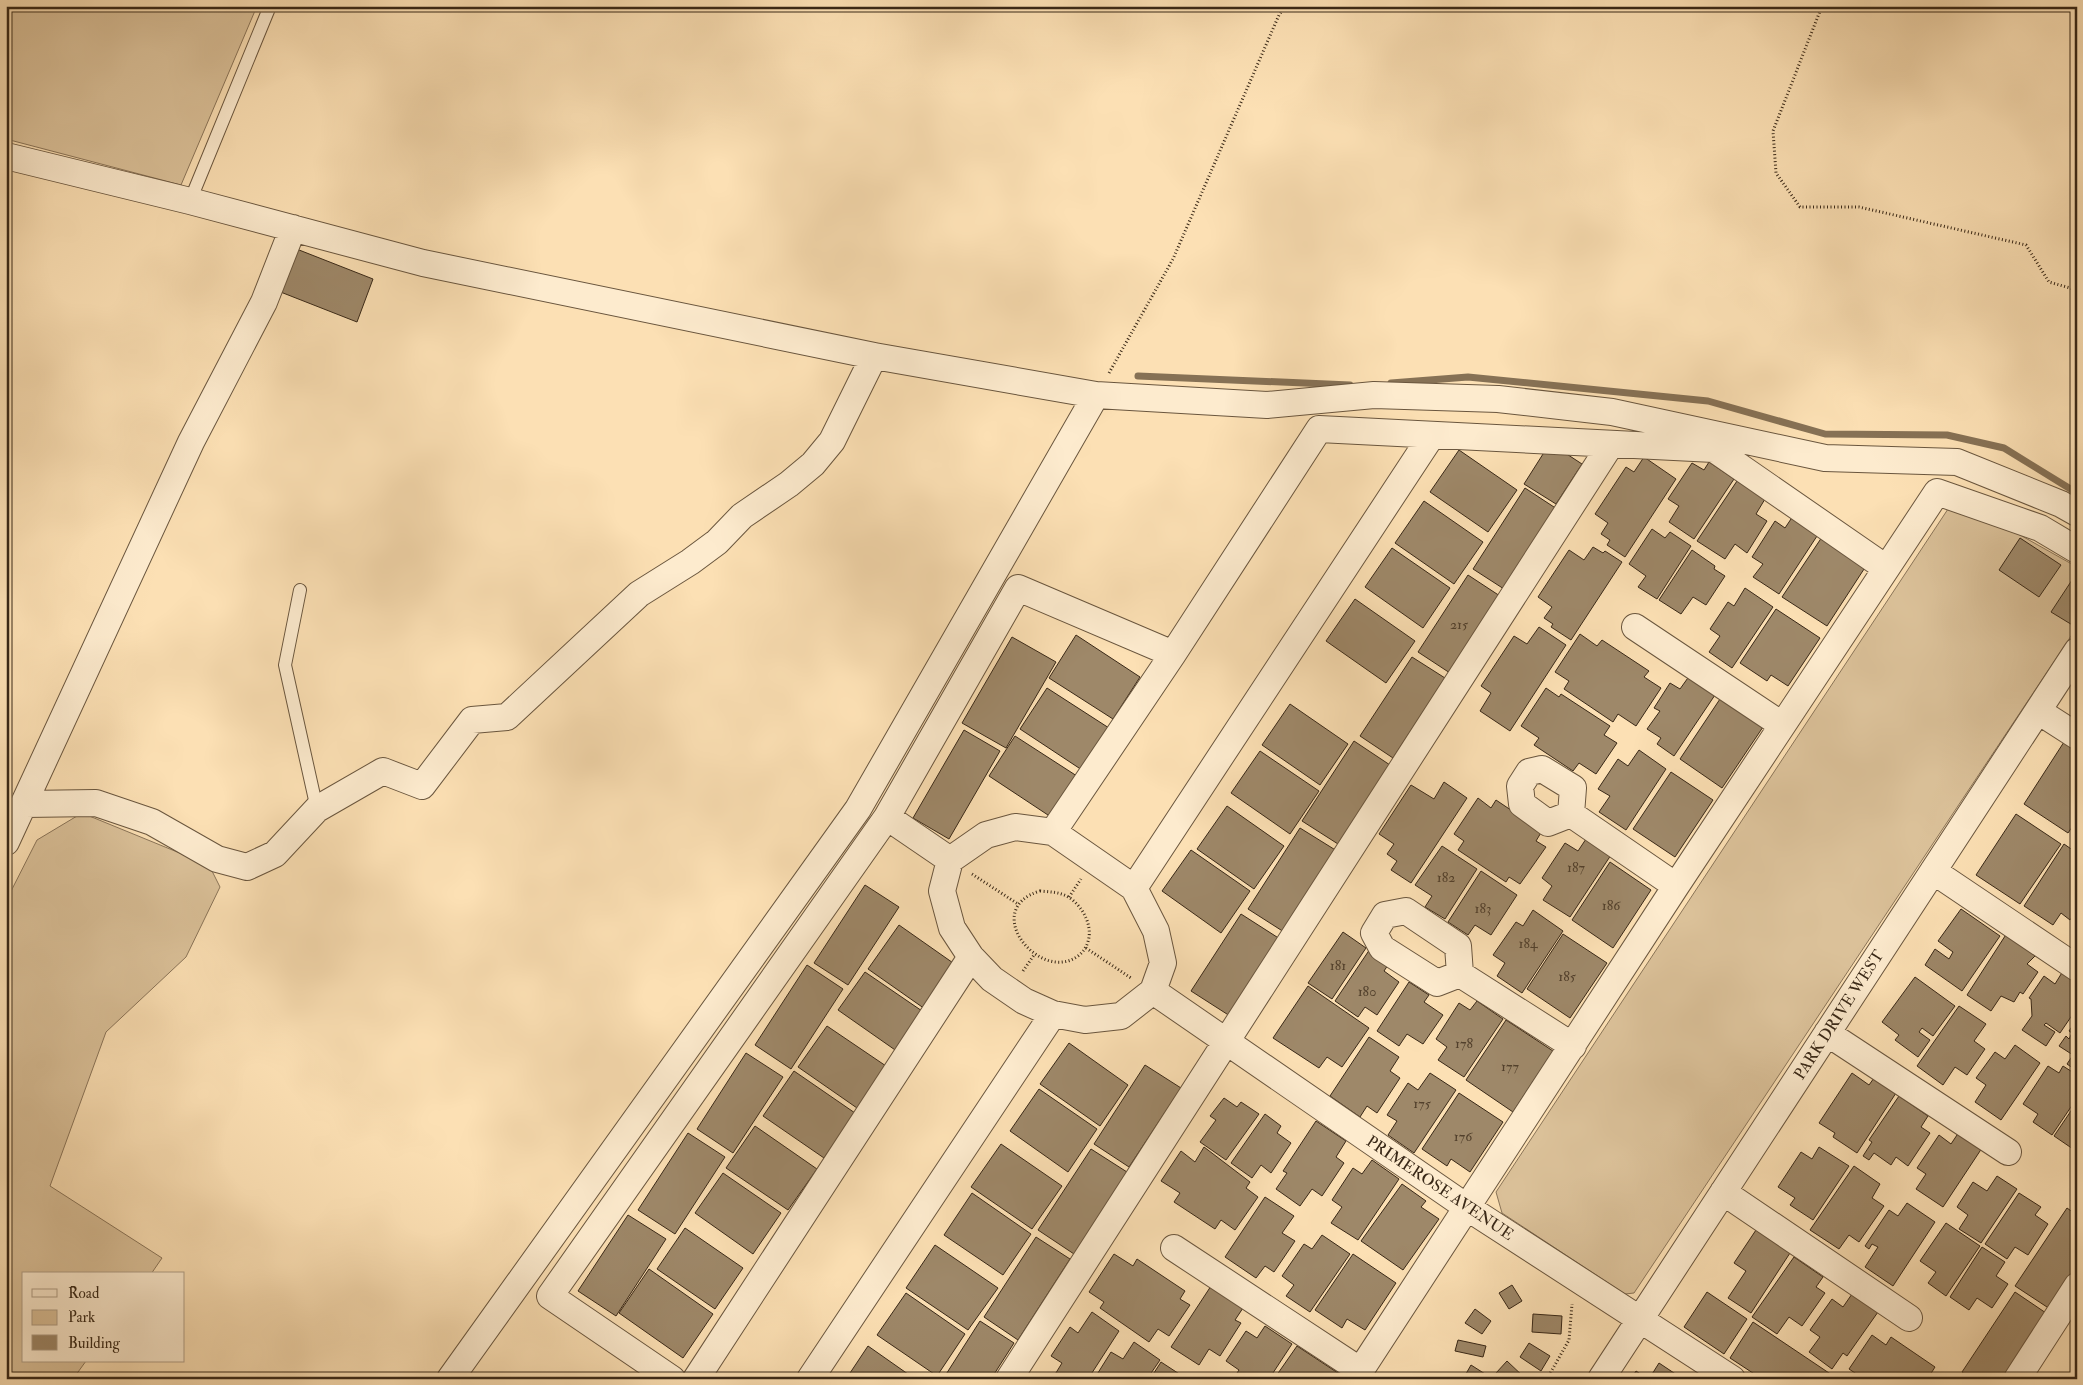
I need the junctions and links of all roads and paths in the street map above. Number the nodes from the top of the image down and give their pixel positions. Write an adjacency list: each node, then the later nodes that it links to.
1 (270, 6): 5 (lane)
2 (1285, 6): 9 (path)
3 (1822, 6): 7 (path)
4 (6, 156): 5 (street)
5 (190, 201): 6 (street)
6 (293, 228): 8 (street); 22 (street)
7 (2077, 290)
8 (874, 356): 9 (street); 23 (street)
9 (1096, 395): 12 (street); 52 (street)
10 (1432, 435): 11 (street); 18 (street); 31 (street)
11 (1611, 444): 14 (street); 40 (street)
12 (2077, 513)
13 (2077, 550): 14 (street)
14 (1886, 568): 20 (street)
15 (300, 590): 23 (lane)
16 (1635, 627): 20 (street)
17 (2077, 651): 19 (street, PARK DRIVE WEST)
18 (1172, 654): 25 (street); 26 (street)
19 (2038, 711): 21 (street); 29 (street, PARK DRIVE WEST)
20 (1782, 725): 30 (street)
21 (2077, 736)
22 (25, 804): 23 (street); 27 (street)
23 (317, 809)
24 (1571, 814): 30 (street)
25 (886, 817): 28 (street); 53 (street)
26 (1053, 832): 28 (street); 31 (street)
27 (8, 835)
28 (950, 860): 32 (path); 34 (street)
29 (1933, 871): 35 (street); 39 (street, PARK DRIVE WEST)
30 (1676, 886): 41 (street)
31 (1134, 888): 37 (street)
32 (1018, 904): 33 (path); 33 (path)
33 (1086, 948): 37 (path)
34 (971, 957): 38 (street); 54 (street)
35 (2077, 968)
36 (1460, 974): 41 (street)
37 (1153, 991): 38 (street); 40 (street, PRIMEROSE AVENUE)
38 (1053, 1014): 55 (street)
39 (1827, 1033): 42 (street); 43 (street, PARK DRIVE WEST)
40 (1226, 1043): 44 (street, PRIMEROSE AVENUE); 51 (street)
41 (1573, 1046): 44 (street)
42 (2008, 1152)
43 (1723, 1192): 48 (street); 49 (street, PARK DRIVE WEST)
44 (1468, 1208): 49 (street, PRIMEROSE AVENUE); 50 (street)
45 (1174, 1248): 50 (street)
46 (2077, 1286): 59 (street)
47 (1572, 1303): 56 (path)
48 (1909, 1318)
49 (1640, 1319): 57 (street, PARK DRIVE WEST); 58 (street, PRIMEROSE AVENUE)
50 (1358, 1375)
51 (1015, 1377)
52 (450, 1379)
53 (672, 1379)
54 (696, 1379)
55 (810, 1379)
56 (1547, 1379)
57 (1601, 1379)
58 (1732, 1379)
59 (2017, 1379)

